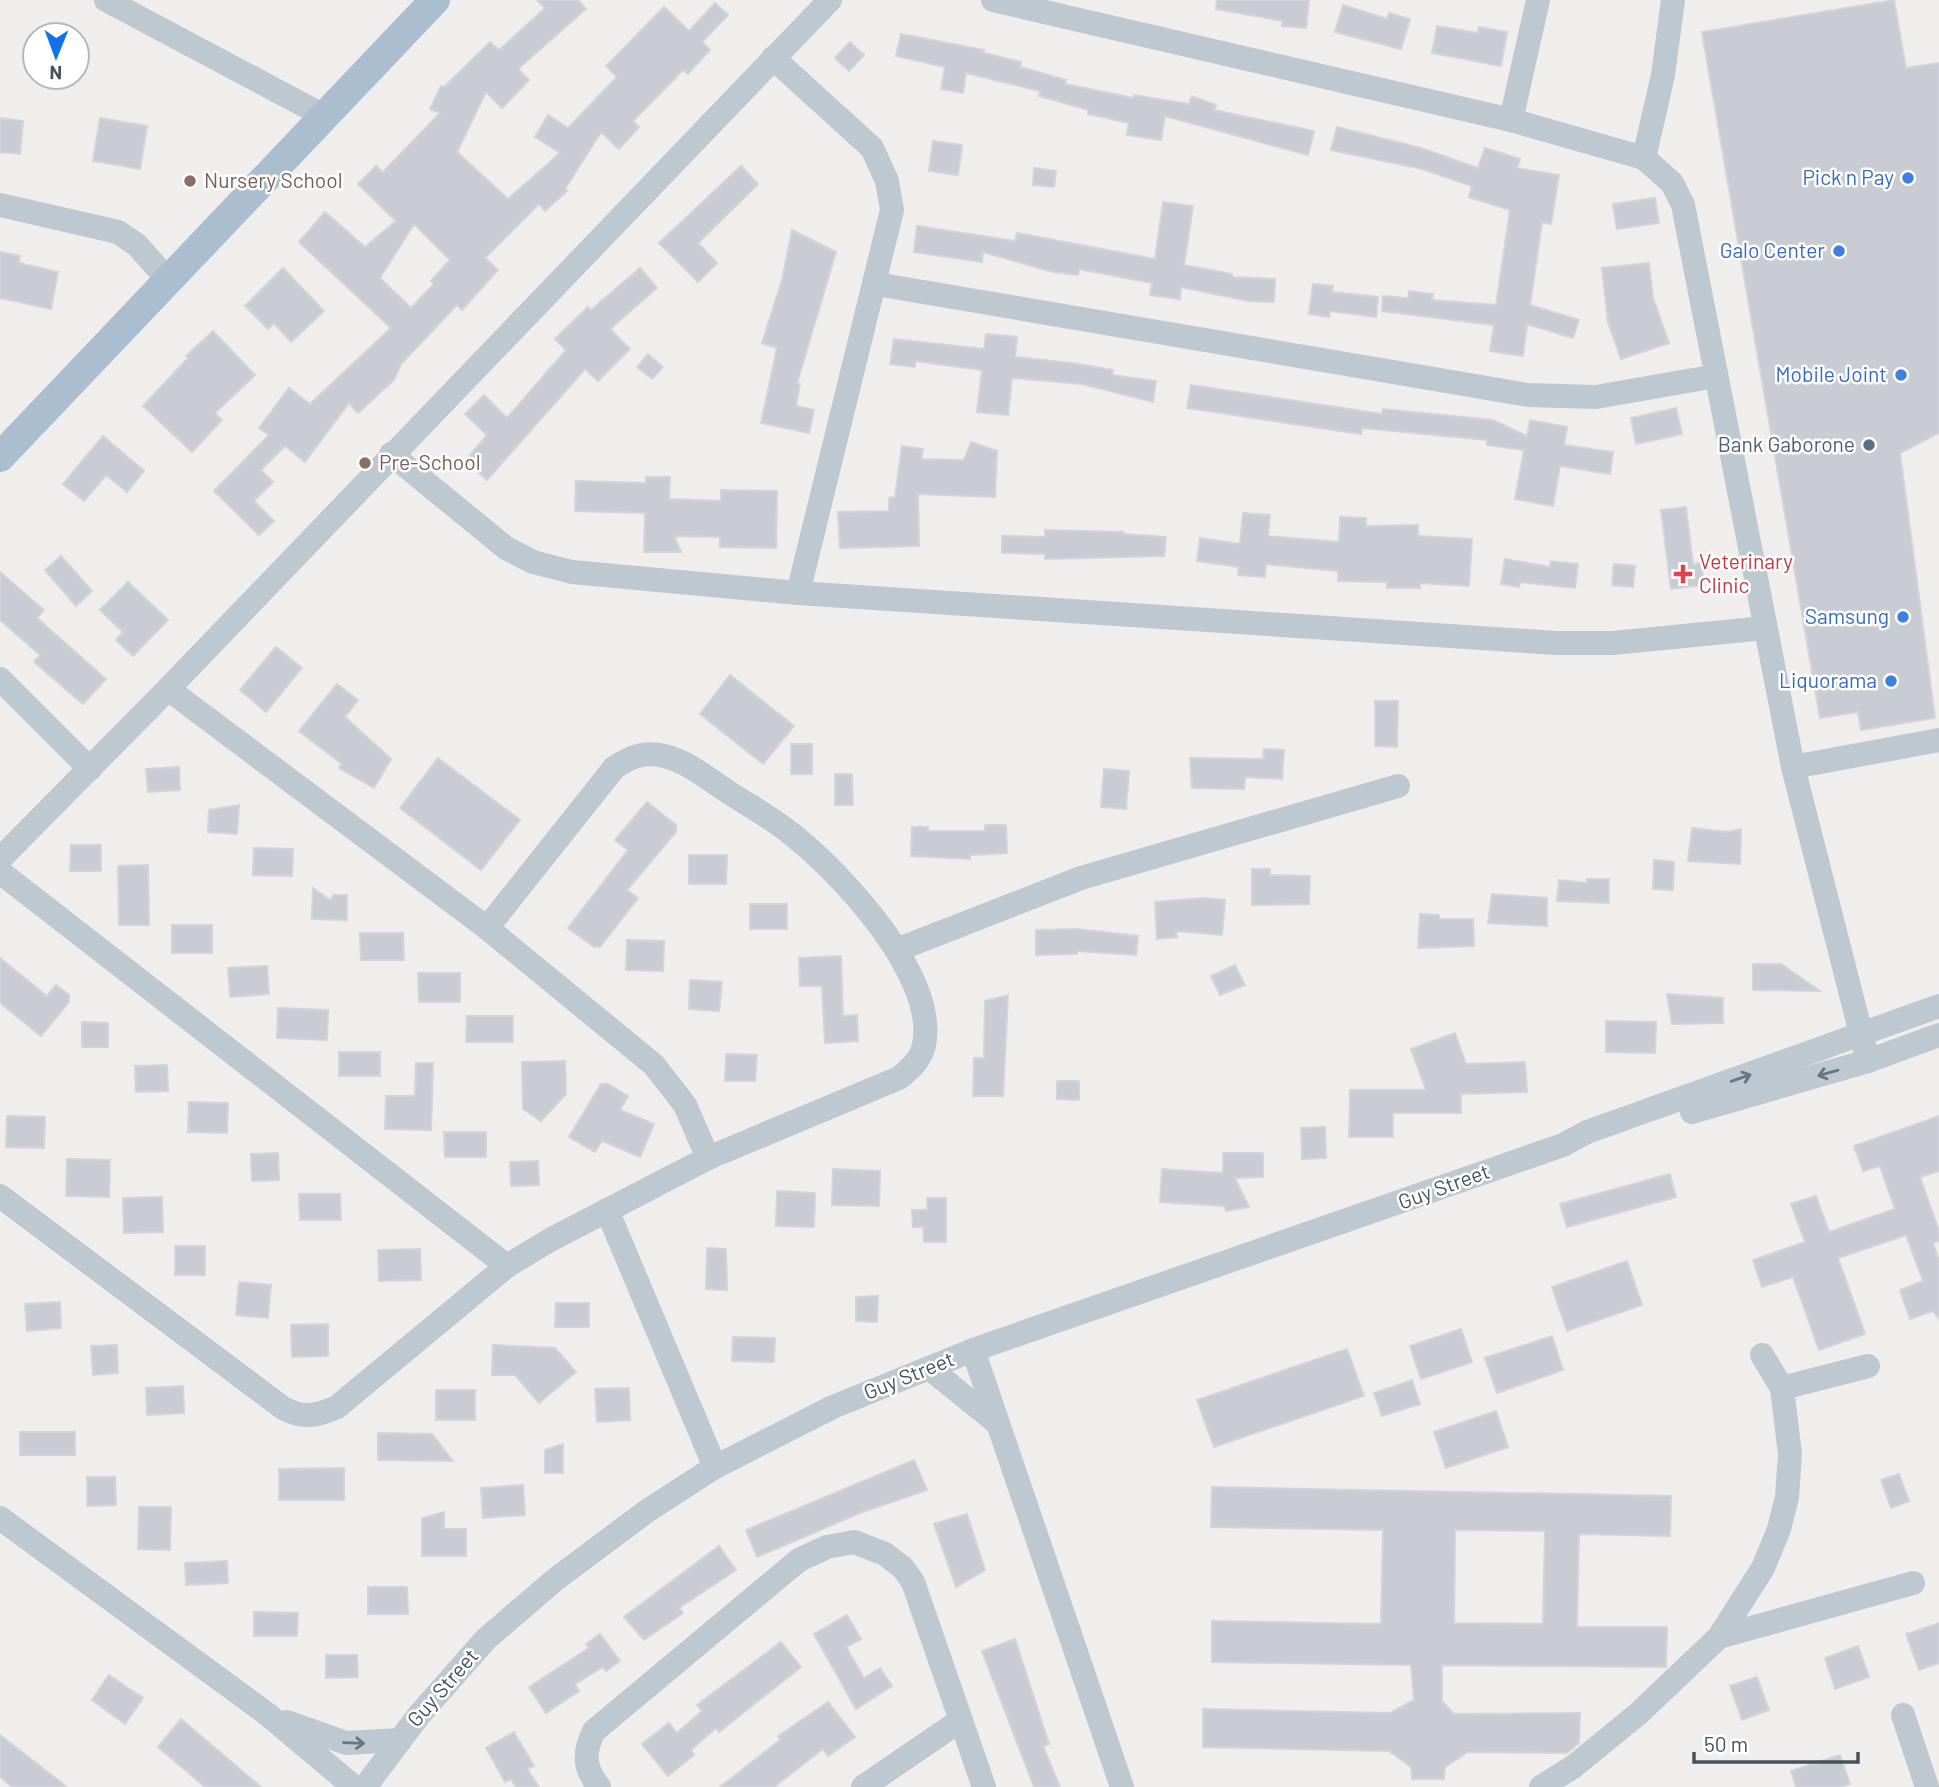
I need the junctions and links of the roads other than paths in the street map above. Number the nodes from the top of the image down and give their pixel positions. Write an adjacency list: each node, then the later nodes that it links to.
1 (106, 0): 8 (street)
2 (435, 0): 8 (main road)
3 (830, 0): 7 (street)
4 (993, 0): 9 (street)
5 (1538, 0): 9 (street)
6 (1673, 0): 10 (street)
7 (773, 58): 13 (street); 15 (street)
8 (326, 117): 12 (main road)
9 (1511, 120): 10 (street)
10 (1644, 158): 14 (street)
11 (0, 205): 12 (street)
12 (169, 281): 16 (main road)
13 (876, 284): 14 (street); 17 (street)
14 (1716, 376): 18 (street)
15 (391, 454): 17 (street); 20 (street)
16 (0, 457)
17 (799, 593): 18 (street)
18 (1765, 628): 22 (street)
19 (0, 679): 23 (street)
20 (168, 689): 23 (street); 27 (street)
21 (1939, 740): 22 (street)
22 (1793, 767): 30 (street)
23 (90, 769): 25 (street)
24 (1398, 786): 28 (street)
25 (0, 859)
26 (0, 872): 37 (street)
27 (487, 928): 28 (street); 34 (street)
28 (899, 949): 34 (street)
29 (1939, 1006): 30 (street, Guy Street)
30 (1860, 1032): 32 (street); 33 (street, Guy Street, one-way to 30)
31 (1939, 1035): 32 (street, Guy Street)
32 (1868, 1061): 33 (street, Guy Street, one-way to 33)
33 (1563, 1145): 38 (street, Guy Street)
34 (708, 1158): 36 (street)
35 (0, 1196): 37 (street)
36 (607, 1210): 37 (street); 44 (street)
37 (507, 1265)
38 (973, 1350): 41 (street, Guy Street); 43 (street)
39 (1762, 1355): 42 (street)
40 (1868, 1366): 42 (street)
41 (929, 1368): 43 (street); 44 (street, Guy Street)
42 (1782, 1388): 47 (street)
43 (999, 1425): 57 (street)
44 (716, 1467): 51 (street, Guy Street)
45 (0, 1518): 48 (street)
46 (1913, 1583): 47 (street)
47 (1720, 1637): 58 (street)
48 (267, 1714): 51 (street, one-way to 51); 52 (street)
49 (1903, 1715): 59 (street)
50 (961, 1720): 54 (street); 55 (street); 56 (street)
51 (400, 1740): 53 (street, Guy Street)
52 (354, 1787)
53 (365, 1787)
54 (599, 1787)
55 (863, 1787)
56 (984, 1787)
57 (1122, 1787)
58 (1541, 1787)
59 (1927, 1787)

